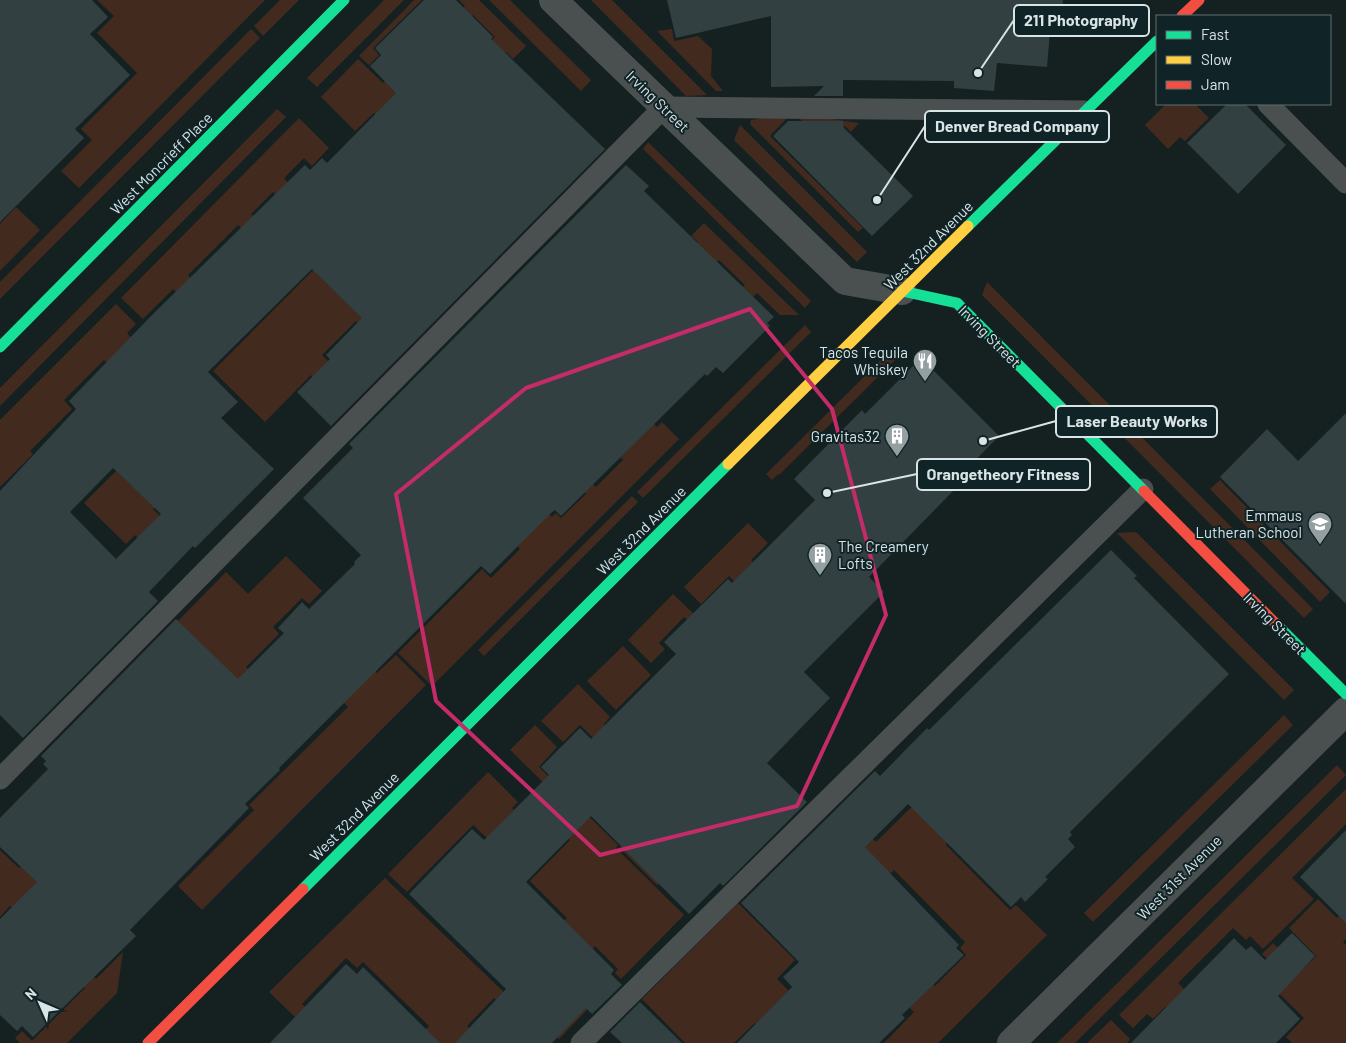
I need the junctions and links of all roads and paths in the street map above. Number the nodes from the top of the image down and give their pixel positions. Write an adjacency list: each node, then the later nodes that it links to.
1 (344, 0): 11 (street, West Moncrieff Place)
2 (553, 0): 7 (street, Irving Street)
3 (1199, 0): 4 (street)
4 (1183, 15)
5 (1156, 42): 8 (street, West 32nd Avenue)
6 (1269, 105): 9 (lane)
7 (664, 107): 8 (lane); 10 (street, Irving Street); 15 (lane)
8 (1086, 111): 10 (street, West 32nd Avenue)
9 (1346, 182)
10 (902, 291): 12 (street, Irving Street); 16 (street, West 32nd Avenue)
11 (0, 347)
12 (1143, 489): 13 (street, Irving Street); 17 (lane)
13 (1346, 694)
14 (1346, 711): 18 (street, West 31st Avenue)
15 (1, 775)
16 (148, 1043)
17 (581, 1043)
18 (1011, 1043)

